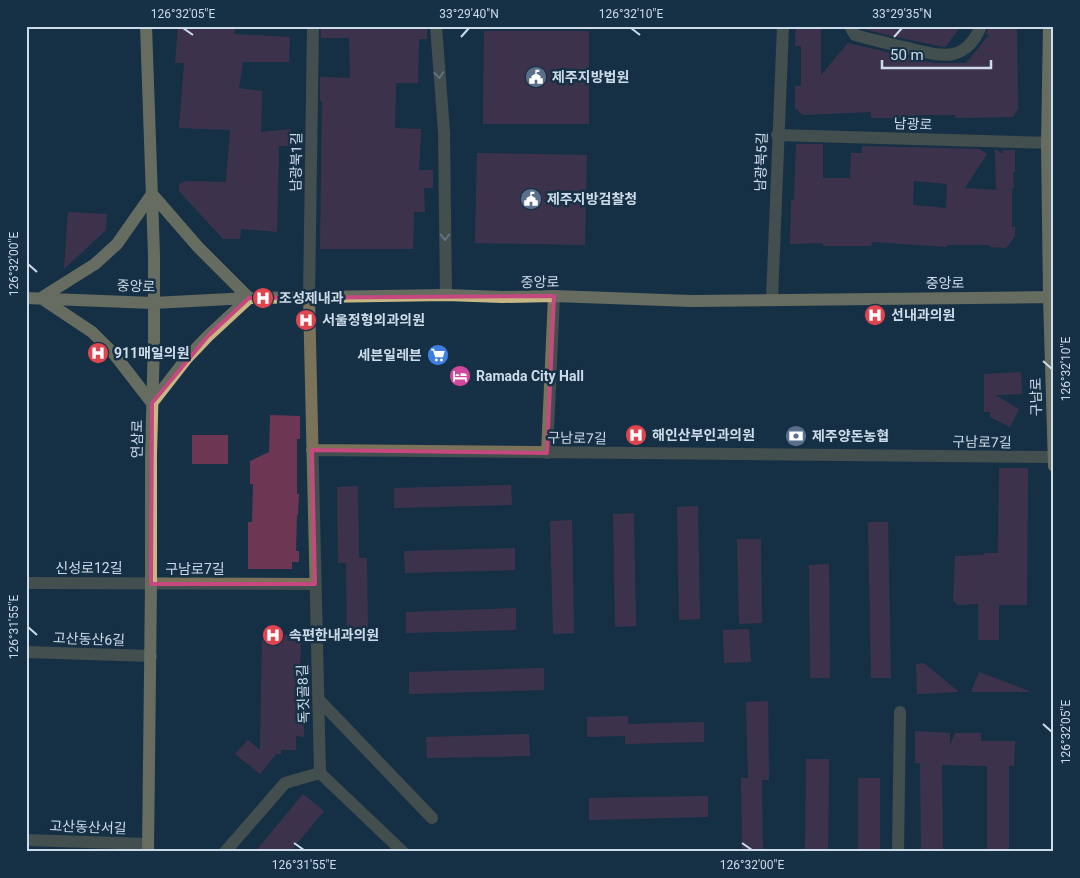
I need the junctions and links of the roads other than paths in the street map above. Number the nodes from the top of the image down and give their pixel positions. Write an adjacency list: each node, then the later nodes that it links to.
1 (146, 26): 10 (main road, 연삼로)
2 (313, 26): 17 (street, 남광북1길)
3 (436, 26): 11 (street, one-way to 11)
4 (783, 26): 8 (street, 남광북5길)
5 (850, 26): 6 (street)
6 (981, 26)
7 (1049, 26): 9 (main road)
8 (777, 135): 9 (street, 남광로); 18 (street, 남광북5길)
9 (1051, 143): 13 (main road)
10 (152, 194): 15 (main road); 16 (main road); 19 (main road, 연삼로)
11 (446, 295): 12 (main road, 중앙로); 17 (main road, 중앙로)
12 (554, 296): 18 (main road, 중앙로); 22 (street)
13 (1052, 297): 18 (main road, 중앙로); 23 (main road, 구남로)
14 (26, 298): 15 (main road, 중앙로)
15 (40, 298): 19 (main road, 중앙로); 20 (main road)
16 (248, 298): 17 (main road, 중앙로); 19 (main road, 중앙로); 20 (main road)
17 (309, 298): 21 (street)
18 (772, 299)
19 (153, 303): 20 (main road, 연삼로)
20 (152, 403): 25 (main road, 연삼로)
21 (312, 450): 22 (street, 구남로7길); 26 (street)
22 (547, 453): 23 (street, 구남로7길)
23 (1053, 462)
24 (26, 583): 25 (street, 신성로12길)
25 (151, 584): 26 (street, 구남로7길); 28 (main road, 연삼로)
26 (315, 584): 29 (street, 독짓골8길)
27 (26, 652): 28 (street, 고산동산6길)
28 (151, 656): 34 (main road, 연삼로)
29 (319, 700): 31 (street, 독짓골8길); 32 (street)
30 (900, 712): 37 (street)
31 (320, 773): 35 (street); 36 (street)
32 (432, 818)
33 (26, 840): 34 (street, 고산동산서길)
34 (148, 848)
35 (226, 852)
36 (403, 852)
37 (898, 852)

